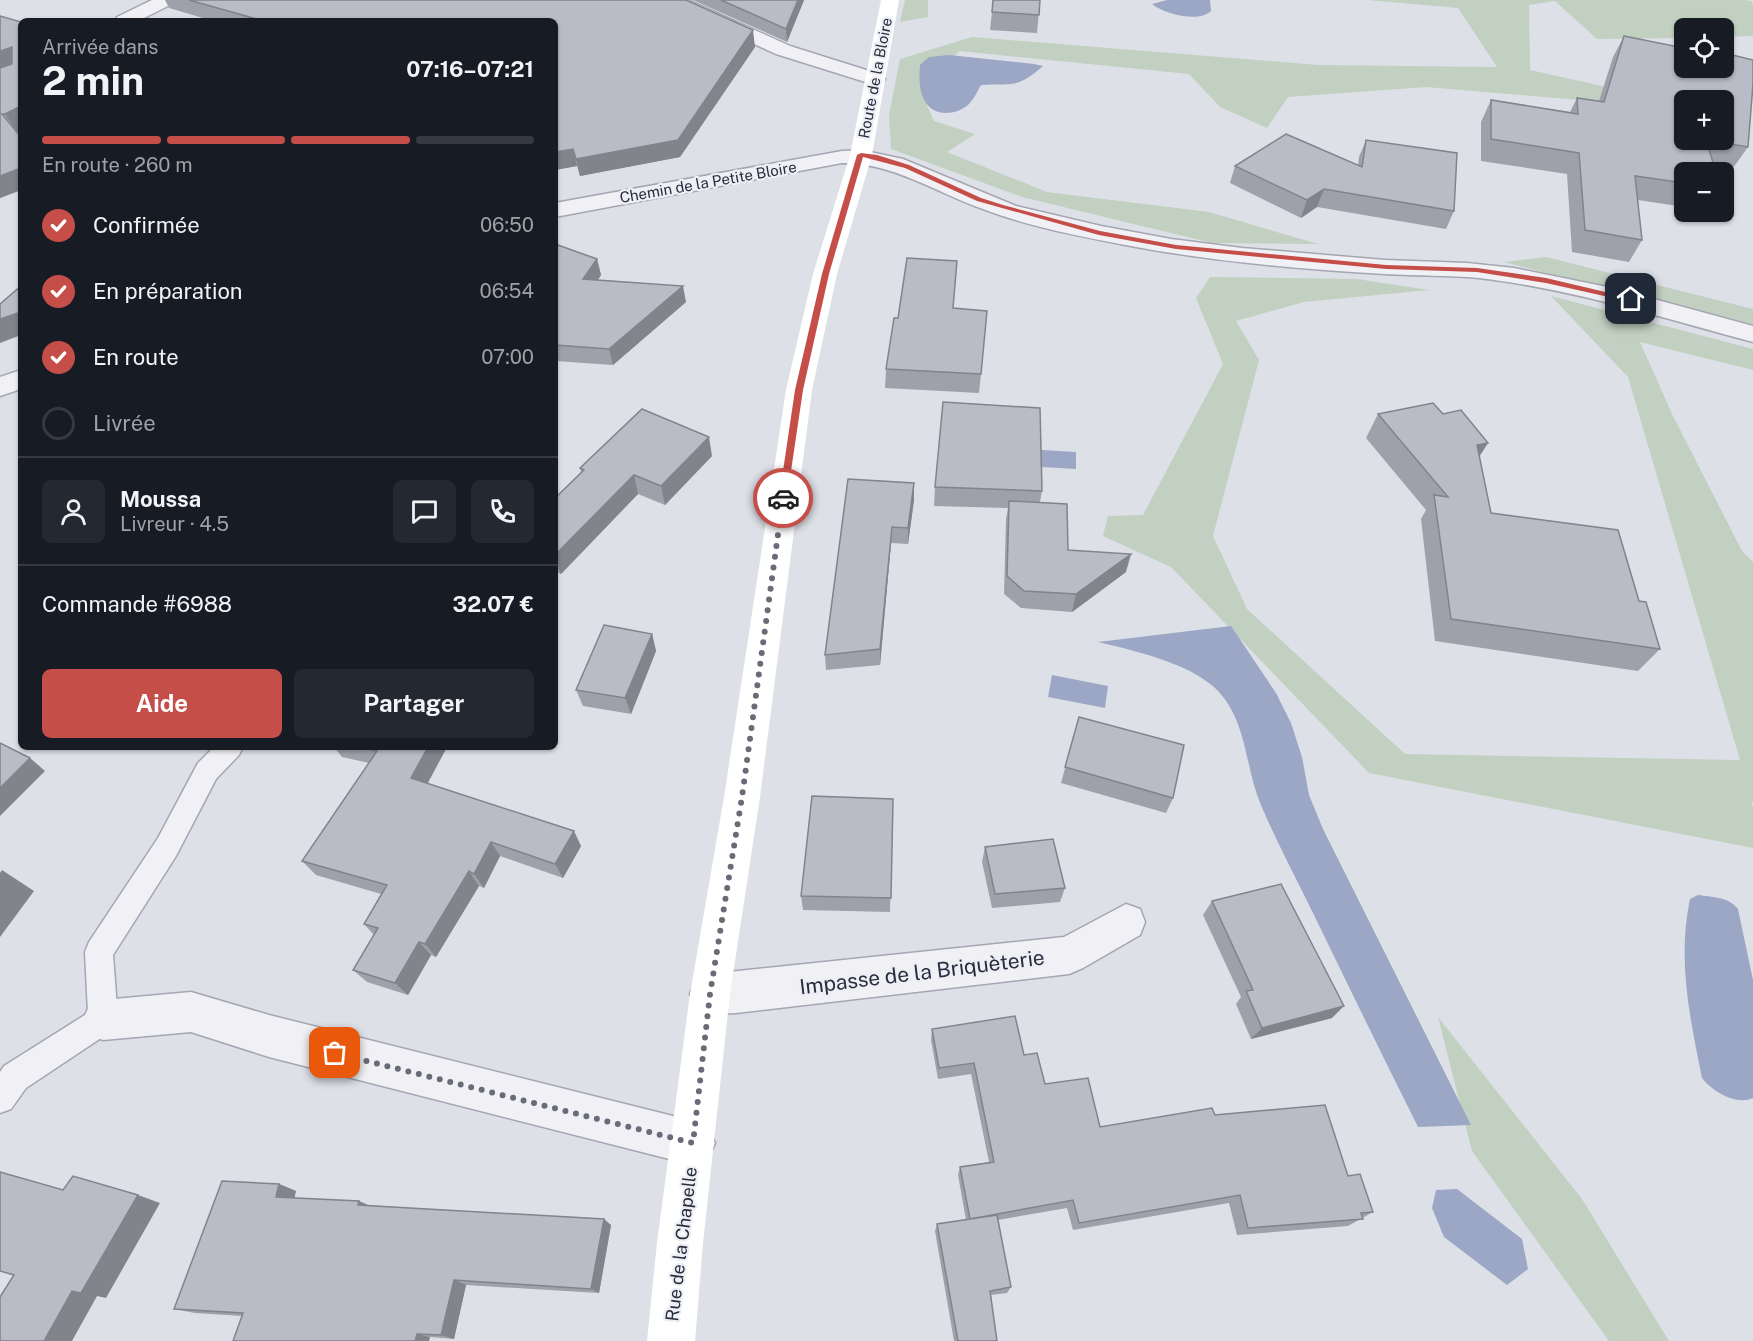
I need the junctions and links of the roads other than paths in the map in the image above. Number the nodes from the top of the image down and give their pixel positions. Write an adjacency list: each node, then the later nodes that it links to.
1 (166, 0): 4 (street)
2 (673, 0): 5 (street)
3 (890, 0): 5 (street, Route de la Bloire)
4 (130, 18)
5 (875, 79): 6 (street, Route de la Bloire)
6 (861, 155): 7 (street, Chemin de la Petite Bloire); 8 (street, Chemin de la Petite Bloire); 13 (street, Rue de la Chapelle)
7 (558, 209)
8 (1753, 334)
9 (18, 380): 10 (street)
10 (0, 387)
11 (227, 750): 14 (lane)
12 (1126, 922): 13 (street, Impasse de la Briquèterie)
13 (710, 994): 16 (street, Rue de la Chapelle)
14 (103, 1020): 15 (lane); 16 (street)
15 (0, 1098)
16 (693, 1143): 17 (street, Rue de la Chapelle)
17 (670, 1341)

